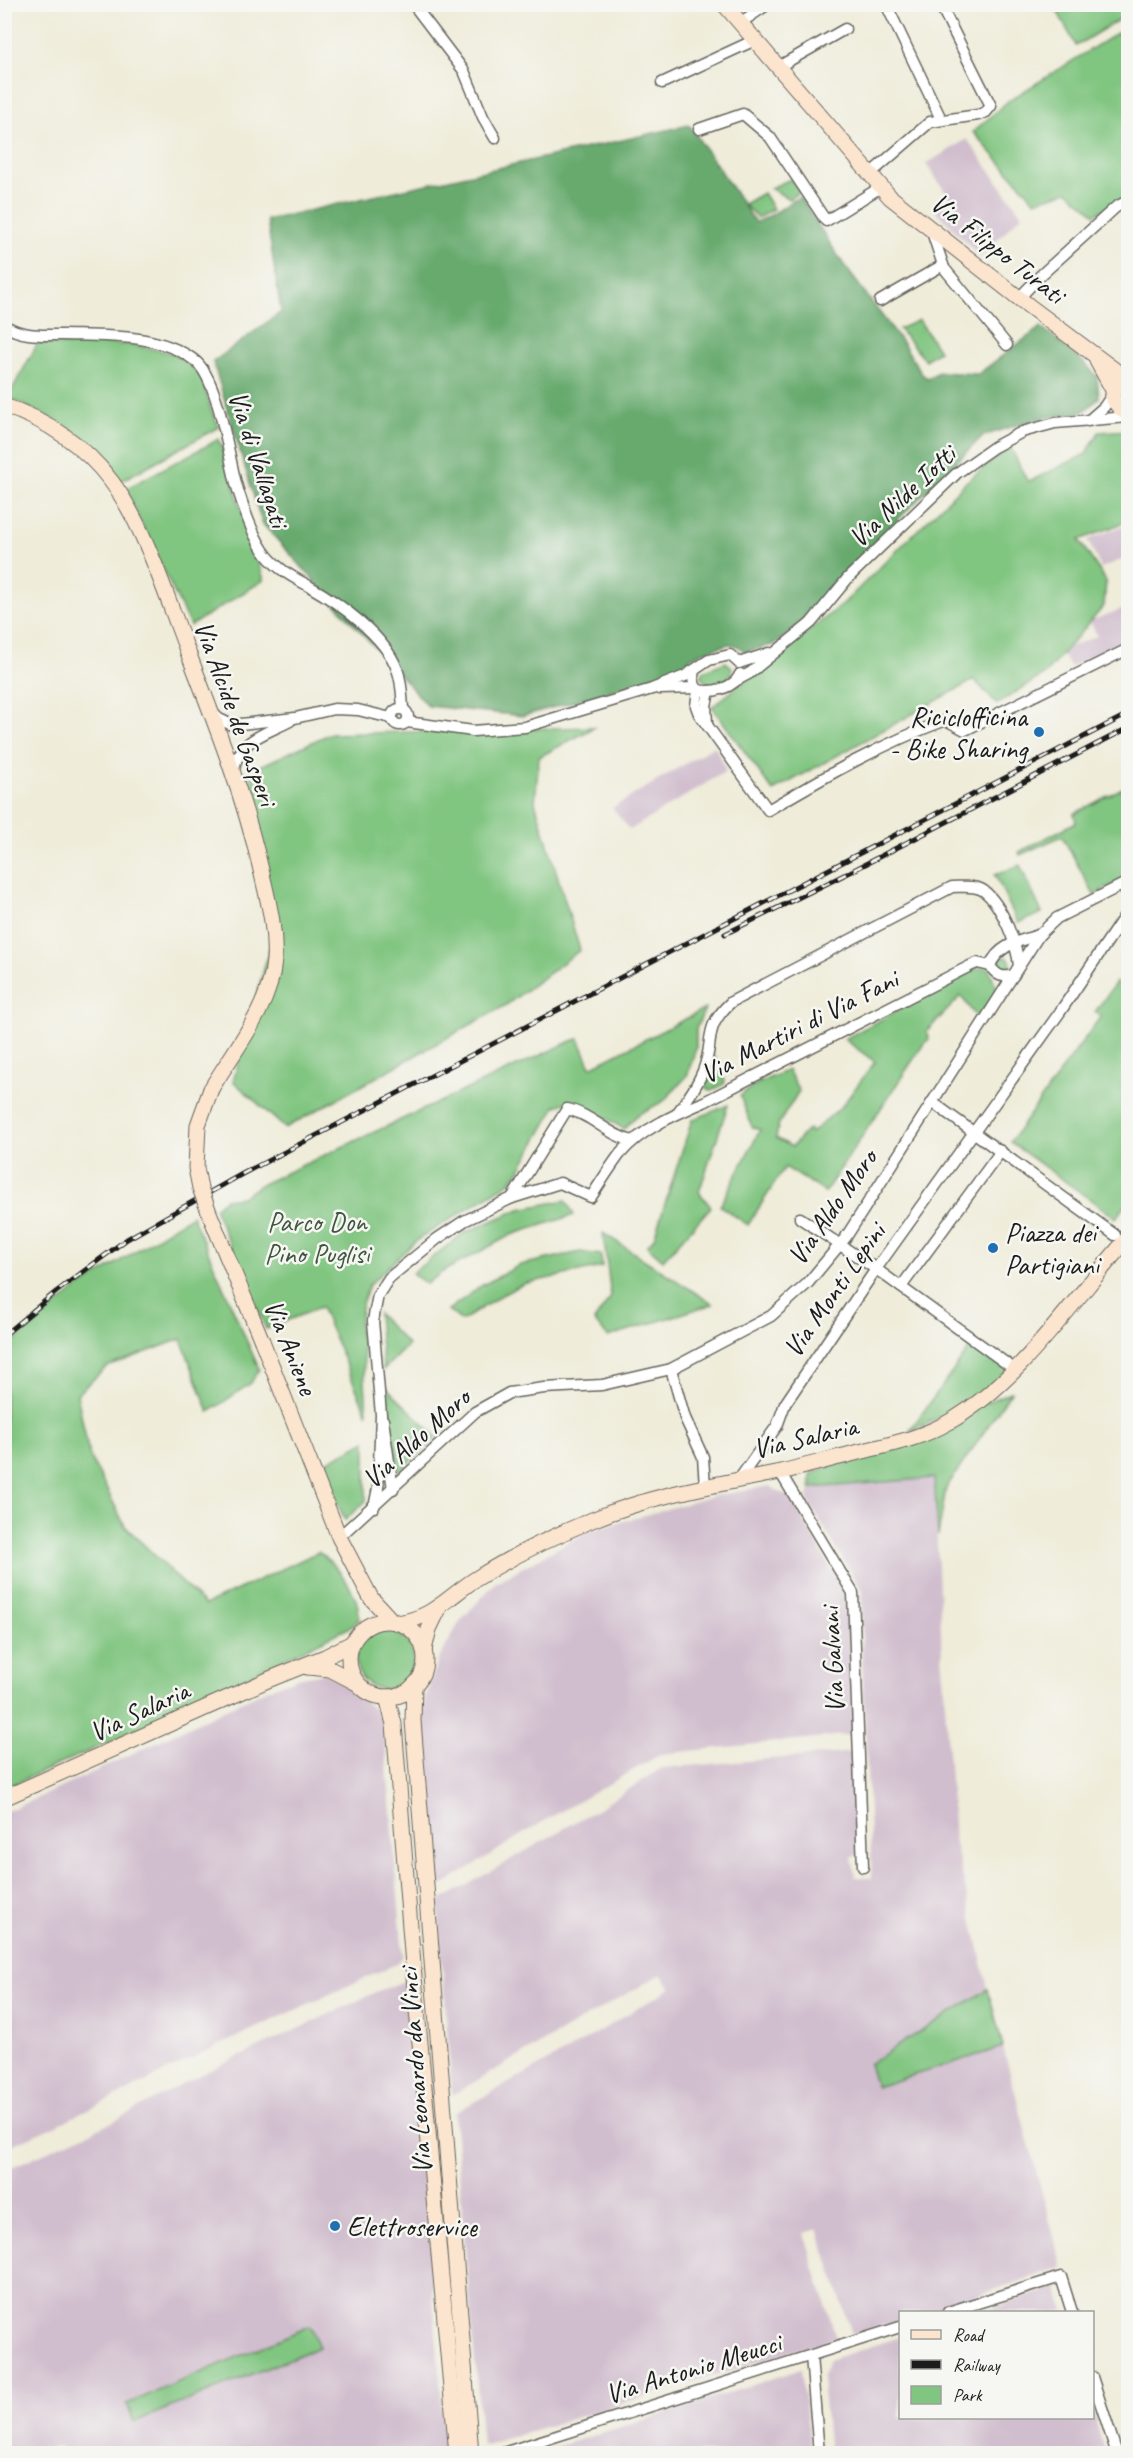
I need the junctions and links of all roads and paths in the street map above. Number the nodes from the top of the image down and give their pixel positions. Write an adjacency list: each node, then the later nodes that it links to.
1 (413, 4): 13 (street)
2 (724, 4): 6 (main road, Via Filippo Turati)
3 (768, 4): 6 (street)
4 (886, 4): 11 (street)
5 (940, 4): 11 (street)
6 (740, 23): 8 (main road, Via Filippo Turati)
7 (845, 30): 9 (street)
8 (755, 40): 9 (main road, Via Filippo Turati); 10 (street)
9 (778, 67): 14 (main road, Via Filippo Turati)
10 (662, 83)
11 (941, 119): 14 (street)
12 (699, 129): 15 (street)
13 (495, 138)
14 (870, 174): 15 (main road, Via Filippo Turati)
15 (881, 187): 17 (main road, Via Filippo Turati)
16 (1128, 207): 19 (street)
17 (931, 229): 18 (street); 19 (main road, Via Filippo Turati)
18 (943, 265): 20 (street); 22 (street)
19 (1019, 298): 23 (main road, Via Filippo Turati)
20 (880, 301)
21 (4, 325): 36 (street, Via di Vallagati)
22 (1007, 345)
23 (1086, 347): 24 (main road, Via Filippo Turati); 25 (main road, Via Filippo Turati)
24 (1128, 381): 25 (main road)
25 (1113, 392): 27 (main road, Via Filippo Turati); 28 (street)
26 (4, 406): 37 (main road, Via Alcide de Gasperi)
27 (1128, 416): 28 (street, Via Nilde Iotti)
28 (1088, 421): 30 (street, Via Nilde Iotti)
29 (1128, 649): 35 (street)
30 (775, 651): 31 (street, Via Nilde Iotti); 33 (street, Via Nilde Iotti)
31 (738, 663): 32 (street, Via Nilde Iotti); 33 (street)
32 (694, 671): 34 (street, Via Nilde Iotti); 35 (street)
33 (737, 680): 35 (street)
34 (652, 689): 35 (street, Via Nilde Iotti); 40 (street, Via Nilde Iotti)
35 (701, 689)
36 (403, 709): 39 (street); 40 (street)
37 (210, 711): 41 (street); 42 (main road, Via Alcide de Gasperi)
38 (295, 718): 39 (street); 41 (street); 43 (street)
39 (391, 718): 40 (street)
40 (407, 722)
41 (232, 724): 42 (street)
42 (222, 742): 43 (street); 44 (main road, Via Alcide de Gasperi)
43 (242, 747): 44 (street)
44 (234, 774): 52 (main road, Via Alcide de Gasperi)
45 (1128, 882): 47 (street, Via Aldo Moro)
46 (1128, 911): 55 (street, Via Monti Lepini)
47 (1039, 935): 48 (street); 50 (street, Via Aldo Moro)
48 (1014, 942): 49 (street); 50 (street); 54 (street)
49 (993, 970): 50 (street, Via Martiri di Via Fani); 51 (street); 54 (street, Via Martiri di Via Fani)
50 (1017, 971): 51 (street, Via Aldo Moro)
51 (1000, 998): 53 (street, Via Aldo Moro)
52 (211, 1089): 72 (main road, Via Aniene, bridge)
53 (932, 1102): 55 (street); 61 (street, Via Aldo Moro)
54 (676, 1114): 56 (street, Via Martiri di Via Fani)
55 (975, 1132): 57 (street); 62 (street, Via Monti Lepini)
56 (633, 1141): 58 (street, Via Martiri di Via Fani); 58 (street)
57 (1001, 1151): 60 (street); 63 (street)
58 (512, 1198): 66 (street, Via Martiri di Via Fani)
59 (800, 1218): 61 (street)
60 (1122, 1236): 65 (main road, Via Salaria)
61 (839, 1245): 62 (street); 64 (street, Via Aldo Moro)
62 (876, 1269): 63 (street); 68 (street, Via Monti Lepini)
63 (901, 1287): 65 (street)
64 (671, 1369): 69 (street); 70 (street, Via Aldo Moro)
65 (1014, 1369): 67 (main road, Via Salaria)
66 (381, 1414): 70 (street); 71 (street)
67 (780, 1472): 68 (main road, Via Salaria); 84 (street, Via Galvani)
68 (740, 1478): 69 (main road, Via Salaria)
69 (705, 1486): 74 (main road, Via Salaria)
70 (393, 1489): 71 (street, Via Aldo Moro)
71 (374, 1507): 72 (street, Via Aldo Moro)
72 (339, 1537): 73 (main road, Via Aniene)
73 (362, 1584): 75 (main road, Via Aniene); 76 (main road, Via Aniene)
74 (439, 1608): 75 (main road, Via Salaria); 78 (main road, Via Salaria)
75 (395, 1622): 76 (main road, Via Salaria); 78 (main road)
76 (363, 1630): 77 (main road, Via Salaria)
77 (352, 1643): 79 (main road, Via Salaria); 80 (main road)
78 (424, 1650): 81 (main road, Via Salaria)
79 (295, 1669): 80 (main road, Via Salaria); 83 (main road, Via Salaria)
80 (358, 1684): 82 (main road, Via Salaria)
81 (414, 1685): 82 (main road); 91 (main road, Via Leonardo da Vinci)
82 (387, 1697): 90 (main road, Via Leonardo da Vinci)
83 (4, 1798)
84 (863, 1867)
85 (954, 2311): 86 (street)
86 (1071, 2311)
87 (899, 2327): 88 (street, Via Antonio Meucci)
88 (811, 2356): 92 (street, Via Antonio Meucci); 93 (street)
89 (1094, 2383): 94 (street)
90 (457, 2454)
91 (471, 2454)
92 (500, 2454)
93 (819, 2454)
94 (1117, 2454)

